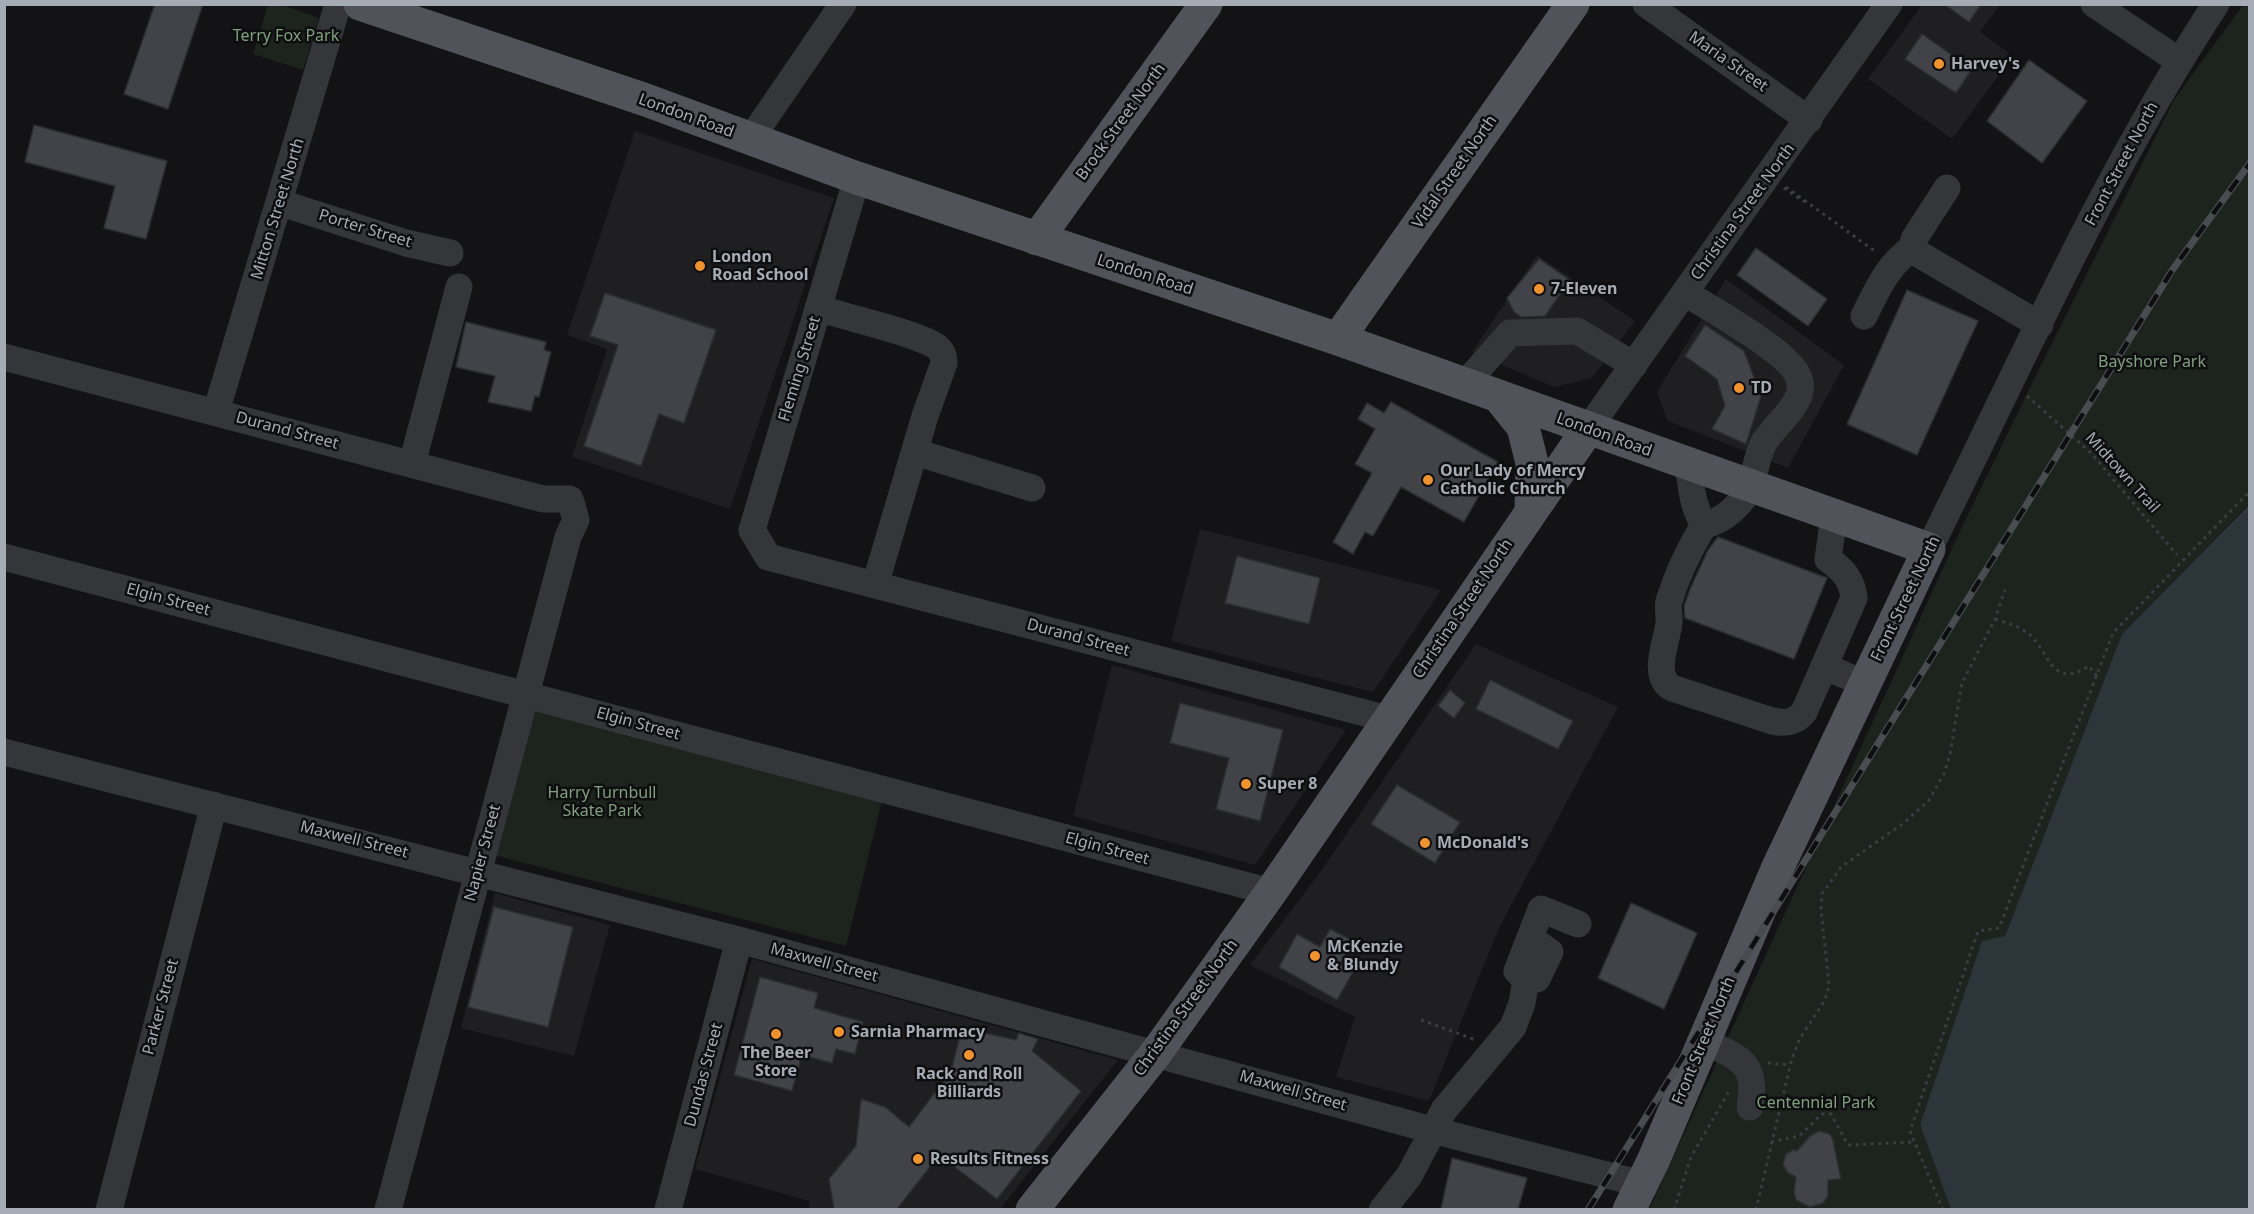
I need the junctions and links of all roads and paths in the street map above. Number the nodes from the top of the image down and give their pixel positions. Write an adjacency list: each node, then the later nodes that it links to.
1 (338, 4): 16 (street, Mitton Street North)
2 (360, 4): 12 (main road, London Road)
3 (843, 4): 12 (street)
4 (1206, 4): 17 (main road, Brock Street North)
5 (1573, 4): 25 (main road, Vidal Street North)
6 (1646, 4): 11 (street, Maria Street)
7 (1889, 4): 11 (street, Christina Street North)
8 (2094, 4): 10 (street)
9 (2216, 4): 10 (street, Front Street North)
10 (2179, 61): 24 (street, Front Street North)
11 (1809, 120): 13 (street, Christina Street North)
12 (750, 140): 14 (main road, London Road)
13 (1768, 177): 18 (path); 21 (street, Christina Street North)
14 (857, 178): 17 (main road, London Road); 22 (street, Fleming Street)
15 (1947, 188): 18 (street)
16 (281, 203): 19 (street, Porter Street); 31 (street, Mitton Street North)
17 (1037, 239): 25 (main road, London Road)
18 (1913, 245): 23 (street); 24 (street)
19 (450, 253)
20 (459, 287): 34 (street)
21 (1685, 293): 27 (street, Christina Street North); 37 (street)
22 (818, 308): 33 (street); 46 (street, Fleming Street)
23 (1864, 316)
24 (2040, 325): 43 (street, Front Street North)
25 (1338, 339): 28 (main road, London Road)
26 (4, 357): 31 (street, Durand Street)
27 (1634, 365): 28 (street); 32 (street, Christina Street North)
28 (1464, 385): 30 (main road, London Road)
29 (2026, 395): 44 (path, Midtown Trail)
30 (1500, 398): 32 (main road, London Road); 40 (main road)
31 (216, 412): 34 (street, Durand Street)
32 (1588, 429): 35 (main road, London Road); 40 (main road, Christina Street North)
33 (915, 452): 36 (street); 47 (street)
34 (412, 464): 39 (street, Durand Street)
35 (1689, 465): 37 (main road, London Road); 42 (street)
36 (1032, 488)
37 (1750, 488): 41 (main road, London Road); 42 (street)
38 (2250, 492): 51 (path)
39 (570, 499): 53 (street, Napier Street)
40 (1531, 510): 54 (main road, Christina Street North)
41 (1834, 516): 43 (main road, London Road); 50 (street)
42 (1704, 525): 50 (street)
43 (1929, 549): 52 (main road, Front Street North)
44 (2177, 555)
45 (4, 557): 53 (street, Elgin Street)
46 (768, 557): 47 (street, Durand Street)
47 (875, 585): 54 (street, Durand Street)
48 (2005, 590): 49 (path)
49 (1995, 619): 51 (path); 65 (path)
50 (1824, 666): 52 (street)
51 (2097, 677): 70 (path)
52 (1865, 684): 63 (main road, Front Street North)
53 (525, 695): 57 (street, Napier Street); 58 (street, Elgin Street)
54 (1388, 719): 58 (main road, Christina Street North)
55 (4, 752): 56 (street, Maxwell Street)
56 (214, 805): 57 (street, Maxwell Street); 72 (street, Parker Street)
57 (478, 871): 60 (street, Maxwell Street); 73 (street, Napier Street)
58 (1270, 892): 64 (main road, Christina Street North)
59 (1578, 924): 68 (street)
60 (739, 940): 64 (street, Maxwell Street); 74 (street, Dundas Street)
61 (1421, 1020): 62 (path)
62 (1467, 1036)
63 (1704, 1041): 66 (street); 71 (main road, Front Street North)
64 (1156, 1053): 68 (street, Maxwell Street); 75 (main road, Christina Street North)
65 (1790, 1065): 66 (path); 69 (path)
66 (1751, 1073): 67 (street); 77 (path)
67 (1750, 1107)
68 (1432, 1130): 71 (street, Maxwell Street); 76 (street)
69 (1771, 1142): 70 (path); 78 (path)
70 (1915, 1142): 79 (path)
71 (1636, 1197)
72 (109, 1209)
73 (388, 1209)
74 (668, 1209)
75 (1032, 1209)
76 (1382, 1209)
77 (1674, 1209)
78 (1756, 1209)
79 (1943, 1209)

